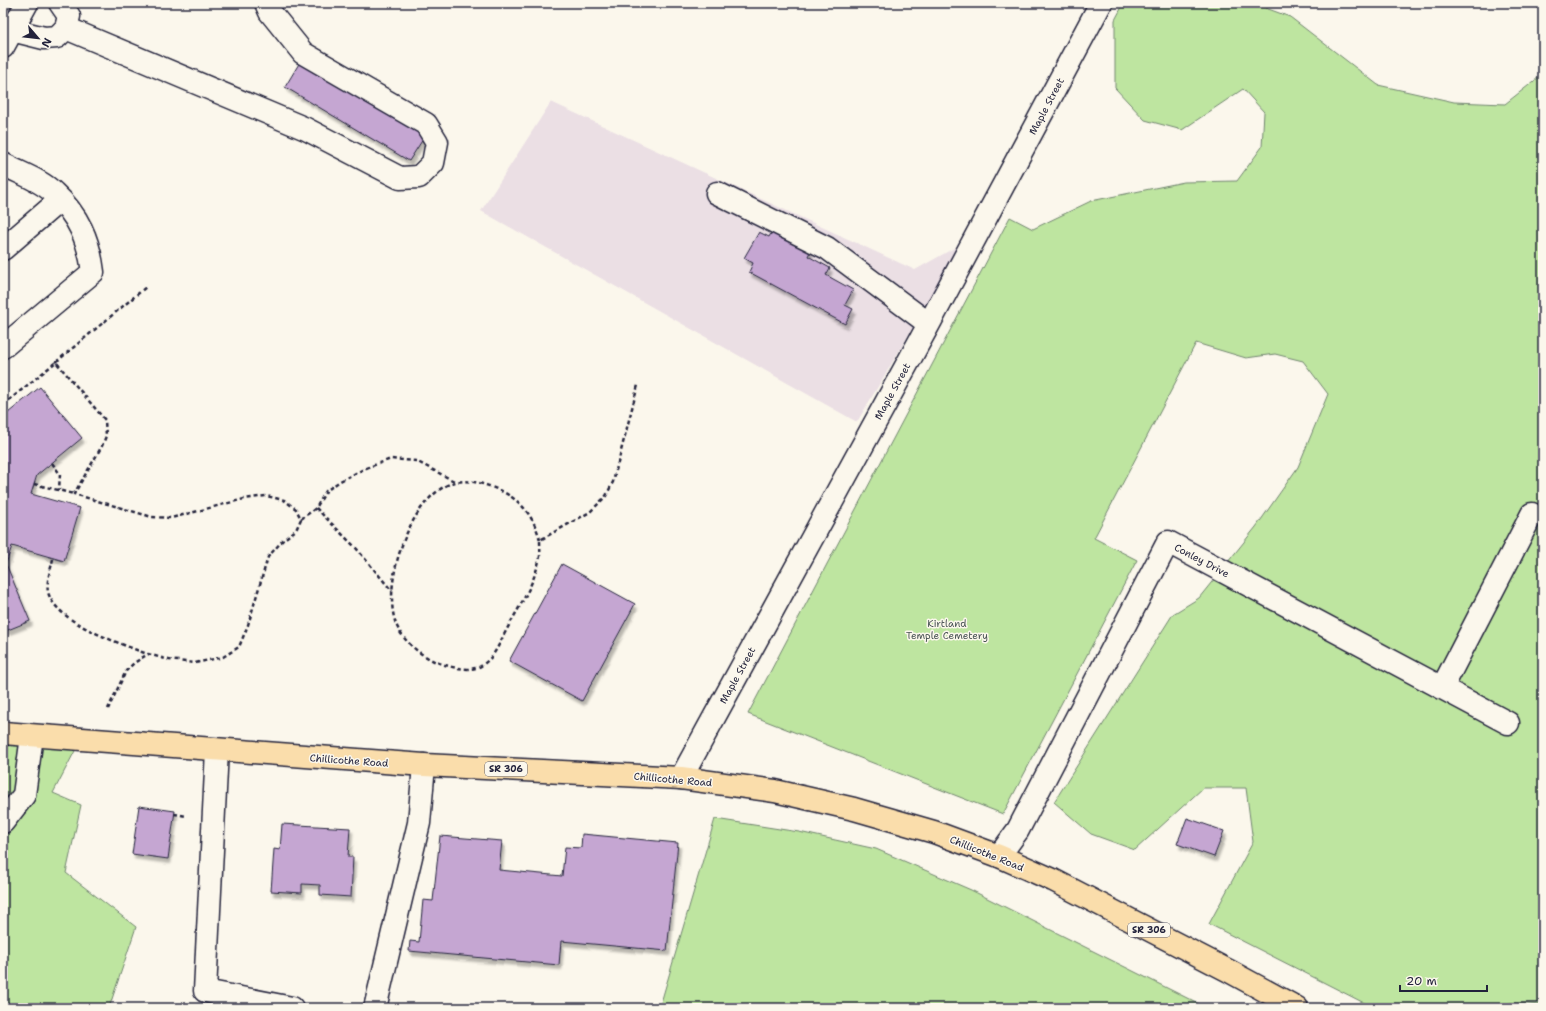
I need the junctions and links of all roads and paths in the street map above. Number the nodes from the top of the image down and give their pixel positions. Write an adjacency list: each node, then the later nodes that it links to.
1 (27, 3): 6 (street)
2 (60, 3): 5 (street)
3 (266, 3): 5 (street)
4 (1101, 3): 12 (street, Maple Street)
5 (66, 28): 6 (street)
6 (8, 39)
7 (3, 164): 9 (street)
8 (717, 193): 12 (street)
9 (60, 200): 10 (street); 13 (street)
10 (3, 249)
11 (146, 287): 14 (path)
12 (929, 324): 36 (street, Maple Street)
13 (3, 347)
14 (56, 362): 16 (path); 21 (path)
15 (638, 385): 25 (path)
16 (3, 405)
17 (52, 463): 20 (path)
18 (456, 482): 22 (path); 25 (path); 27 (path)
19 (34, 484): 20 (path)
20 (59, 490): 21 (path)
21 (74, 494): 24 (path)
22 (316, 508): 24 (path); 27 (path)
23 (1532, 514): 29 (street)
24 (300, 519): 28 (path)
25 (540, 540): 27 (path)
26 (54, 558): 28 (path)
27 (392, 591)
28 (148, 654): 30 (path)
29 (1442, 688): 31 (street, Conley Drive); 38 (street, Conley Drive)
30 (108, 709)
31 (1508, 723)
32 (3, 733): 33 (main road, Chillicothe Road / SR 306)
33 (32, 736): 34 (main road, Chillicothe Road / SR 306); 37 (street)
34 (217, 750): 35 (main road, Chillicothe Road / SR 306); 39 (street)
35 (424, 765): 36 (main road, Chillicothe Road / SR 306); 40 (street)
36 (682, 778): 38 (main road, Chillicothe Road / SR 306)
37 (3, 822)
38 (999, 856): 41 (main road, Chillicothe Road / SR 306)
39 (292, 1008)
40 (375, 1008)
41 (1297, 1008)

